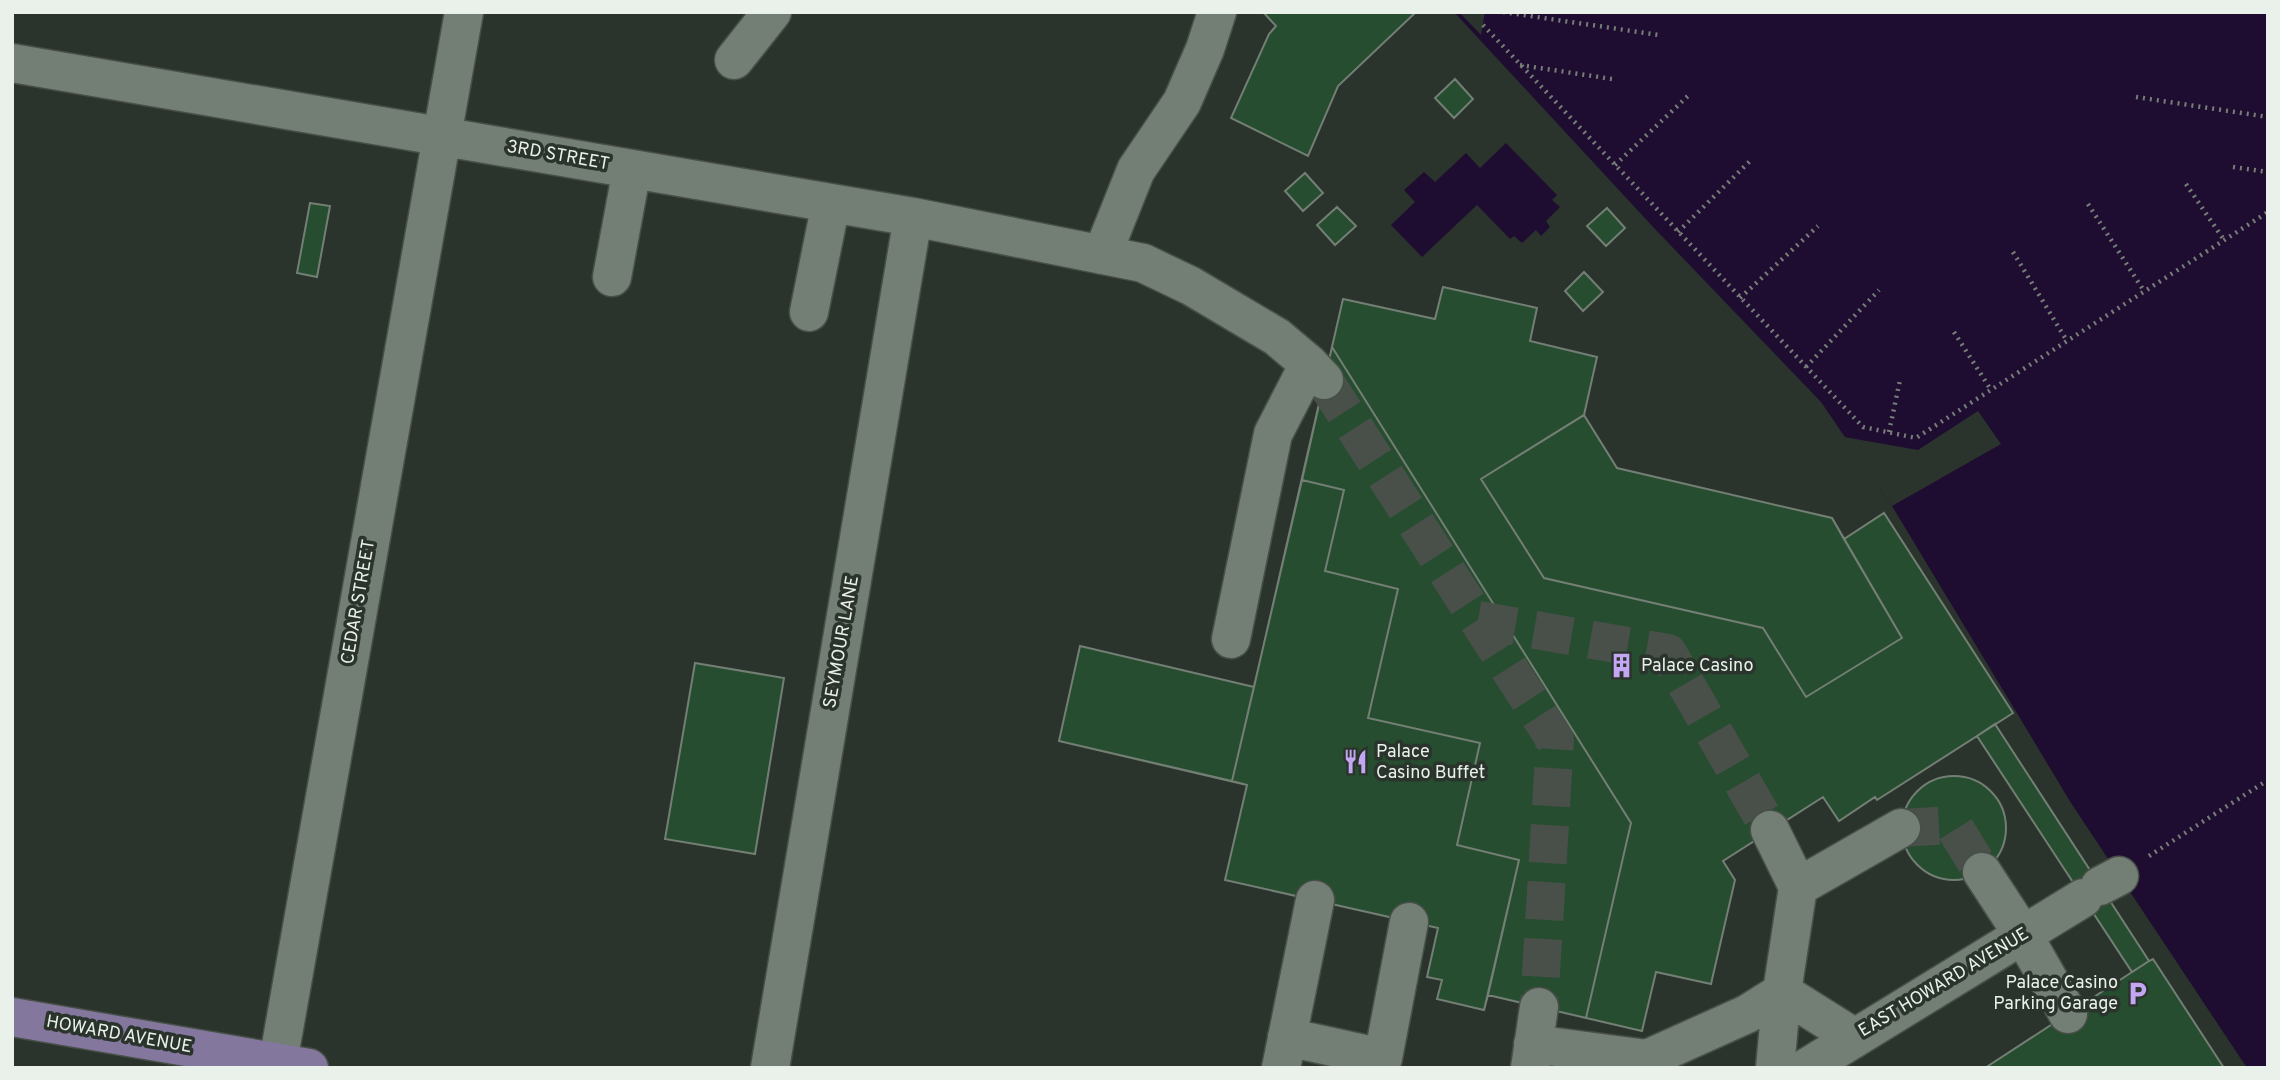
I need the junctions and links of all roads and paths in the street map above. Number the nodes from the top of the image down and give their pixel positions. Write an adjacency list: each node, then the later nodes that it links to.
1 (464, 12): 14 (street, CEDAR STREET)
2 (772, 12): 7 (street)
3 (1217, 12): 29 (street)
4 (1503, 12): 6 (path)
5 (1483, 26): 9 (path)
6 (1659, 34)
7 (734, 60)
8 (12, 63): 14 (street, 3RD STREET)
9 (1520, 65): 10 (path); 16 (path)
10 (1612, 79)
11 (1690, 94): 16 (path)
12 (2136, 97): 13 (path)
13 (2268, 117)
14 (442, 136): 18 (street, 3RD STREET); 57 (street, CEDAR STREET)
15 (1752, 159): 26 (path)
16 (1615, 165): 26 (path)
17 (2233, 167): 19 (path)
18 (632, 169): 21 (street, 3RD STREET); 30 (street)
19 (2268, 172)
20 (2186, 184): 27 (path)
21 (831, 203): 24 (street, 3RD STREET); 34 (street)
22 (2088, 204): 32 (path)
23 (2268, 212): 27 (path)
24 (914, 217): 29 (street, 3RD STREET); 58 (street, SEYMOUR LANE)
25 (1818, 226): 33 (path)
26 (1678, 232): 33 (path)
27 (2224, 240): 32 (path)
28 (2013, 252): 36 (path)
29 (1102, 255): 41 (street, 3RD STREET)
30 (612, 277)
31 (1879, 290): 37 (path)
32 (2144, 291): 36 (path)
33 (1740, 298): 37 (path)
34 (809, 312)
35 (1954, 332): 39 (path)
36 (2067, 341): 39 (path)
37 (1806, 367): 40 (path)
38 (1900, 380): 40 (path)
39 (1991, 390): 40 (path)
40 (1889, 432)
41 (1231, 639)
42 (2268, 780): 46 (path)
43 (1901, 828): 47 (street)
44 (1770, 830): 47 (street)
45 (1982, 872): 50 (street)
46 (2101, 886): 50 (street, EAST HOWARD AVENUE)
47 (1798, 887): 51 (street)
48 (1315, 900): 56 (street)
49 (1409, 922): 56 (street)
50 (2023, 935): 52 (street); 54 (street, EAST HOWARD AVENUE)
51 (1782, 992): 54 (street); 55 (street); 59 (street)
52 (2068, 1014)
53 (12, 1017): 57 (main road, HOWARD AVENUE)
54 (1854, 1038): 60 (street, EAST HOWARD AVENUE)
55 (1534, 1040)
56 (1284, 1053)
57 (288, 1066)
58 (770, 1068)
59 (1776, 1068)
60 (1806, 1068)

